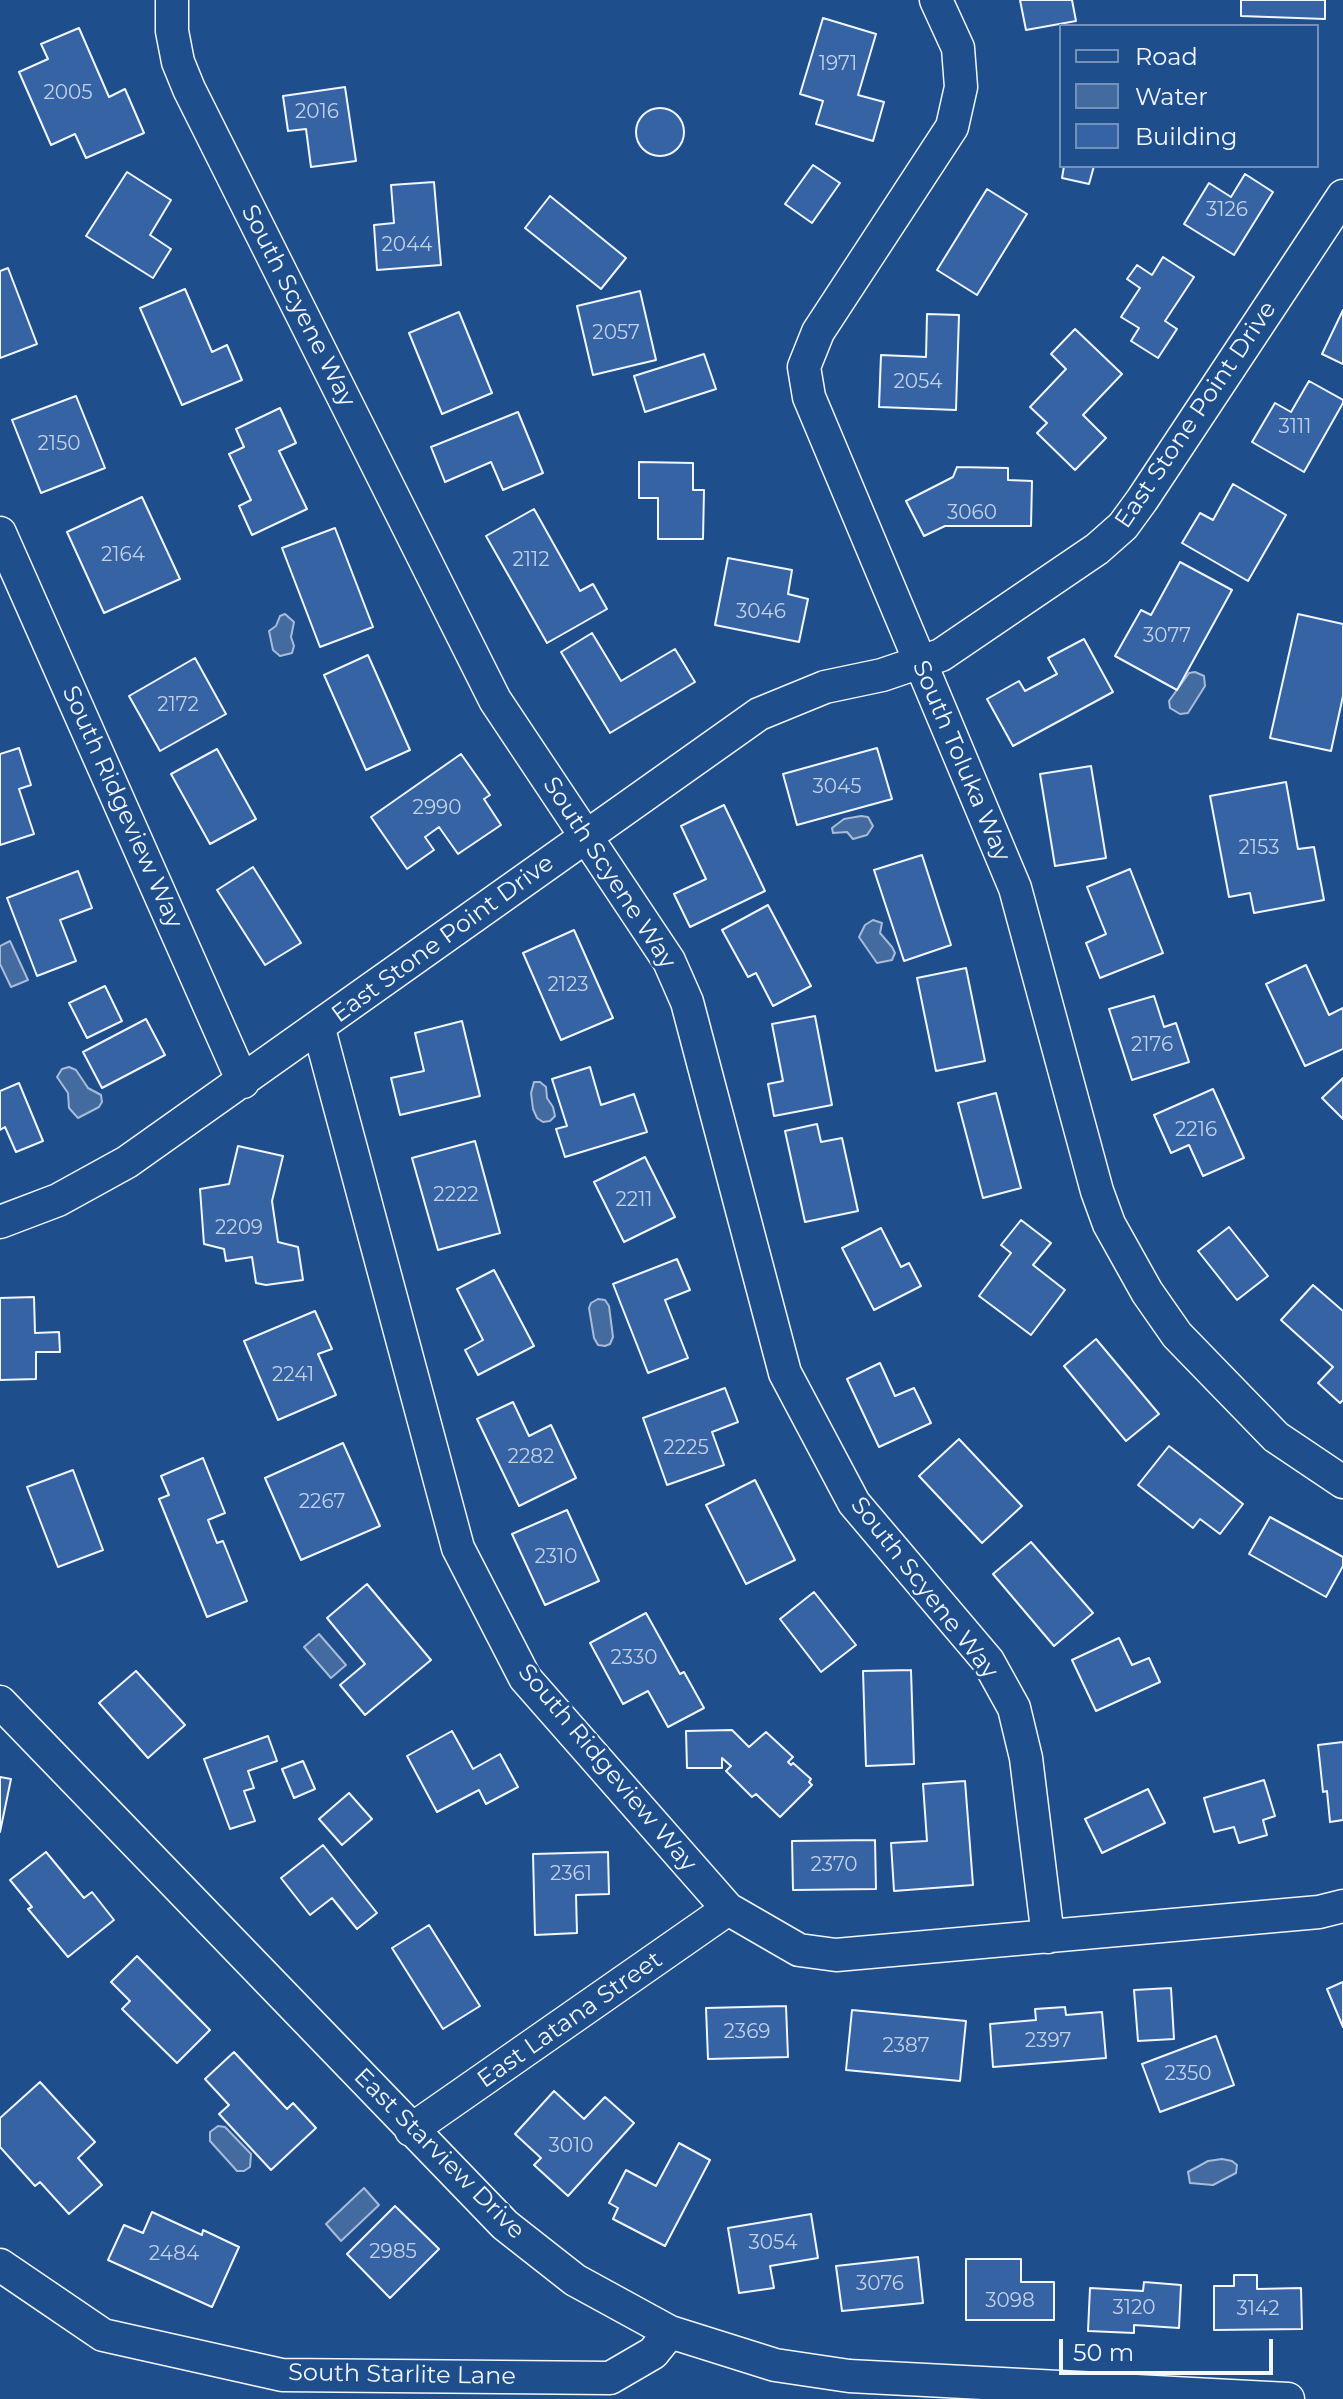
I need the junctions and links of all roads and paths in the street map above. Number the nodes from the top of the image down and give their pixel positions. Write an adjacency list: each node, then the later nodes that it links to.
1 (172, 0): 6 (street, South Scyene Way)
2 (936, 0): 5 (street, South Toluka Way)
3 (1343, 196): 5 (street, East Stone Point Drive)
4 (0, 533): 8 (street, South Ridgeview Way)
5 (919, 664): 6 (street, East Stone Point Drive); 10 (street, South Toluka Way)
6 (585, 835): 7 (street, East Stone Point Drive); 14 (street, South Scyene Way)
7 (319, 1029): 8 (street, East Stone Point Drive); 13 (street, South Ridgeview Way)
8 (243, 1082): 9 (street, East Stone Point Drive)
9 (0, 1222)
10 (1343, 1482)
11 (0, 1702): 15 (street, East Starview Drive)
12 (1343, 1906): 14 (street, South Ridgeview Way)
13 (728, 1909): 14 (street, South Ridgeview Way); 15 (street, East Latana Street)
14 (1048, 1937)
15 (411, 2130): 17 (street, East Starview Drive)
16 (0, 2265): 17 (street, South Starlite Lane)
17 (670, 2332): 18 (street, East Starview Drive)
18 (1288, 2399)

